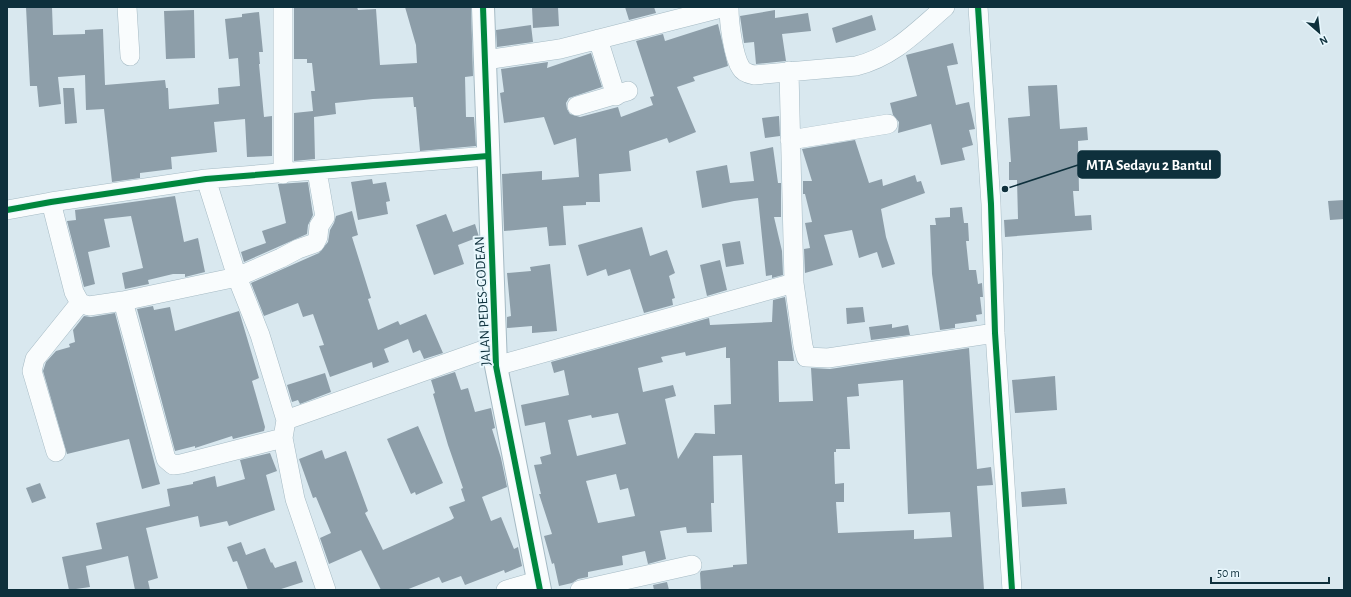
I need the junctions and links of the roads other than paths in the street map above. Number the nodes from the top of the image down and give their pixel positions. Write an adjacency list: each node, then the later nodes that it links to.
1 (126, 7): 9 (street)
2 (283, 7): 17 (street)
3 (483, 7): 10 (street, JALAN PEDES-GODEAN)
4 (725, 7): 8 (street)
5 (728, 7): 11 (street)
6 (945, 7): 11 (street)
7 (979, 12): 25 (street)
8 (598, 39): 10 (street); 12 (street)
9 (130, 56)
10 (485, 60): 15 (street, JALAN PEDES-GODEAN)
11 (789, 71): 14 (street)
12 (577, 106)
13 (888, 124): 14 (street)
14 (790, 140): 22 (street)
15 (488, 156): 16 (street); 26 (street, JALAN PEDES-GODEAN)
16 (317, 171): 17 (street); 21 (street)
17 (282, 174): 18 (street)
18 (206, 179): 19 (street); 21 (street)
19 (50, 202): 20 (street); 24 (street)
20 (7, 210)
21 (237, 277): 23 (street); 27 (street)
22 (794, 283): 25 (street); 26 (street)
23 (123, 301): 24 (street); 27 (street)
24 (80, 303): 28 (street)
25 (995, 333): 34 (street)
26 (496, 356): 27 (street); 30 (street, JALAN PEDES-GODEAN)
27 (285, 429): 31 (street)
28 (56, 452)
29 (685, 567): 33 (street)
30 (538, 585): 32 (street)
31 (326, 590)
32 (506, 590)
33 (580, 590)
34 (1012, 590)

